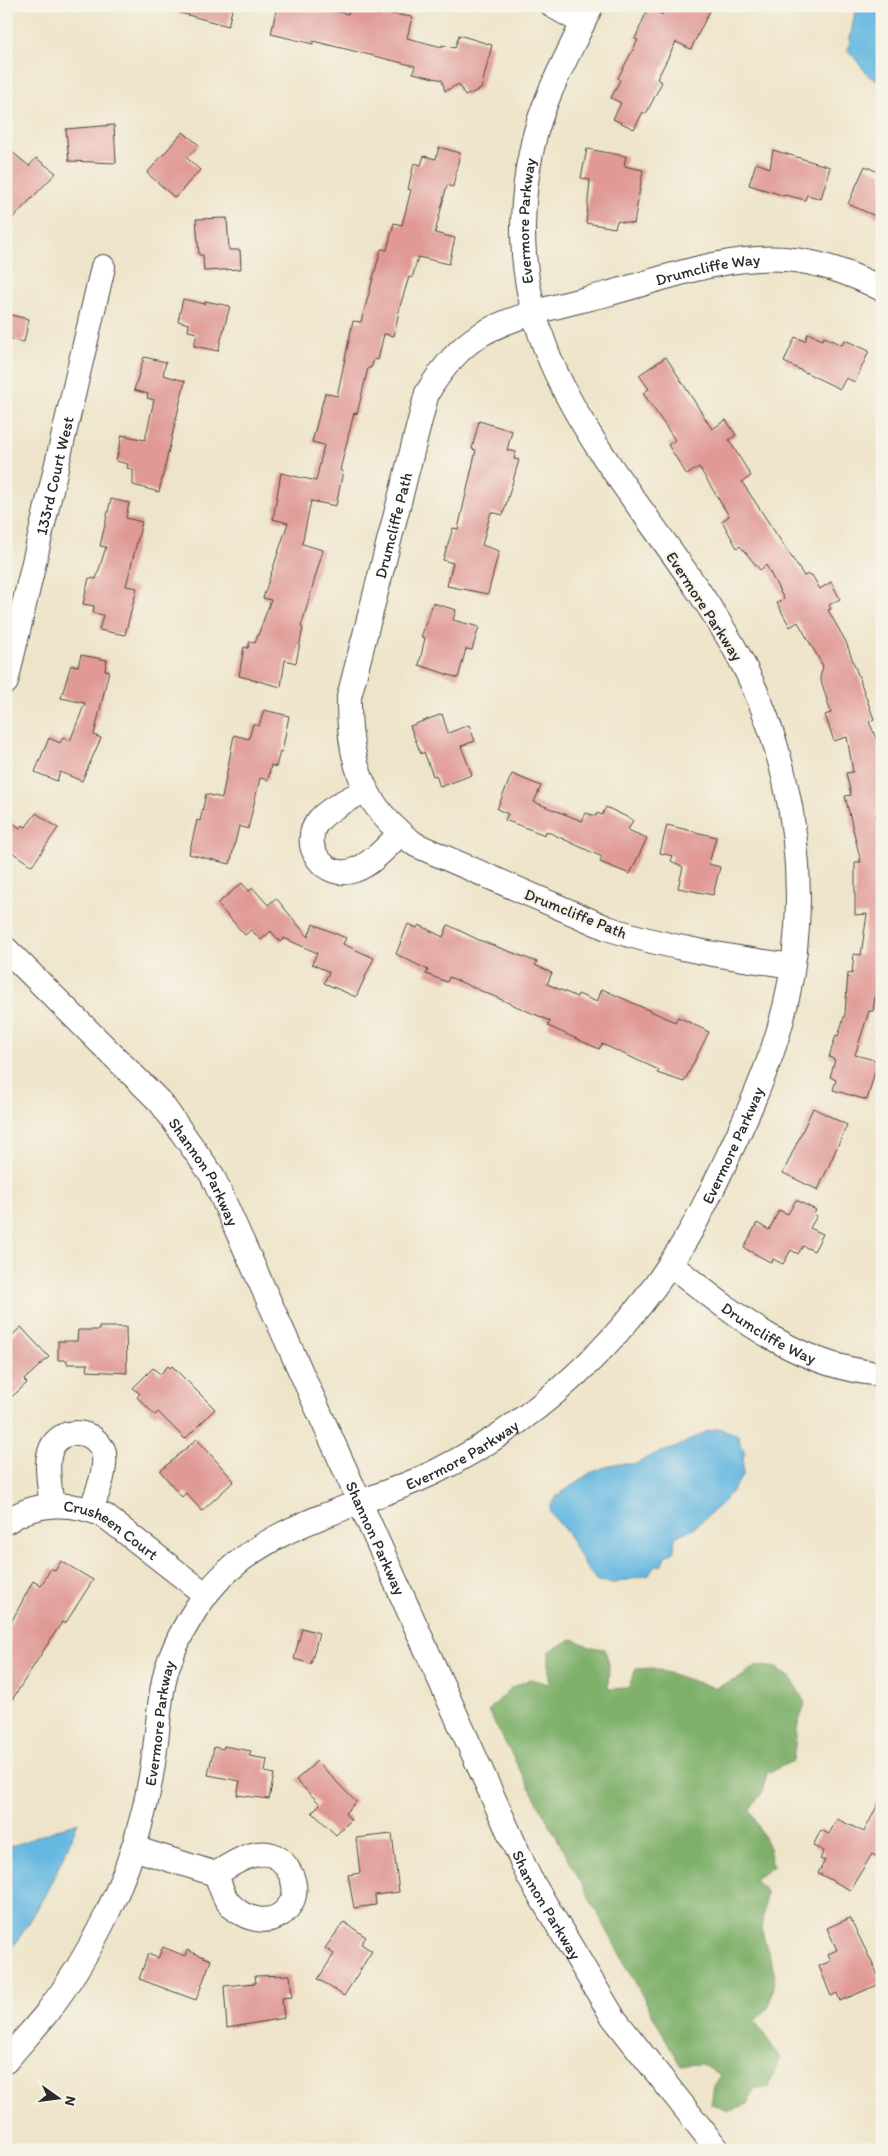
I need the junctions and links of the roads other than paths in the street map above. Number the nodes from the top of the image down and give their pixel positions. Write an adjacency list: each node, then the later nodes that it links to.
1 (553, 6): 2 (street)
2 (587, 15): 5 (street, Evermore Parkway)
3 (103, 267): 6 (street, 133rd Court West)
4 (882, 289): 5 (street, Drumcliffe Way)
5 (533, 313): 7 (street, Drumcliffe Path); 10 (street, Evermore Parkway)
6 (6, 682)
7 (365, 791): 8 (street, Drumcliffe Path); 8 (street)
8 (400, 834): 10 (street, Drumcliffe Path)
9 (6, 949): 13 (street, Shannon Parkway)
10 (792, 966): 11 (street, Evermore Parkway)
11 (670, 1264): 12 (street, Drumcliffe Way); 13 (street, Evermore Parkway)
12 (882, 1374)
13 (359, 1502): 17 (street, Evermore Parkway); 21 (street, Shannon Parkway)
14 (51, 1505): 15 (street, Crusheen Court); 15 (street); 16 (street, Crusheen Court)
15 (91, 1509): 17 (street, Crusheen Court)
16 (6, 1522)
17 (206, 1595): 18 (street, Evermore Parkway)
18 (133, 1848): 19 (street); 20 (street, Evermore Parkway)
19 (216, 1874)
20 (6, 2061)
21 (718, 2150)

